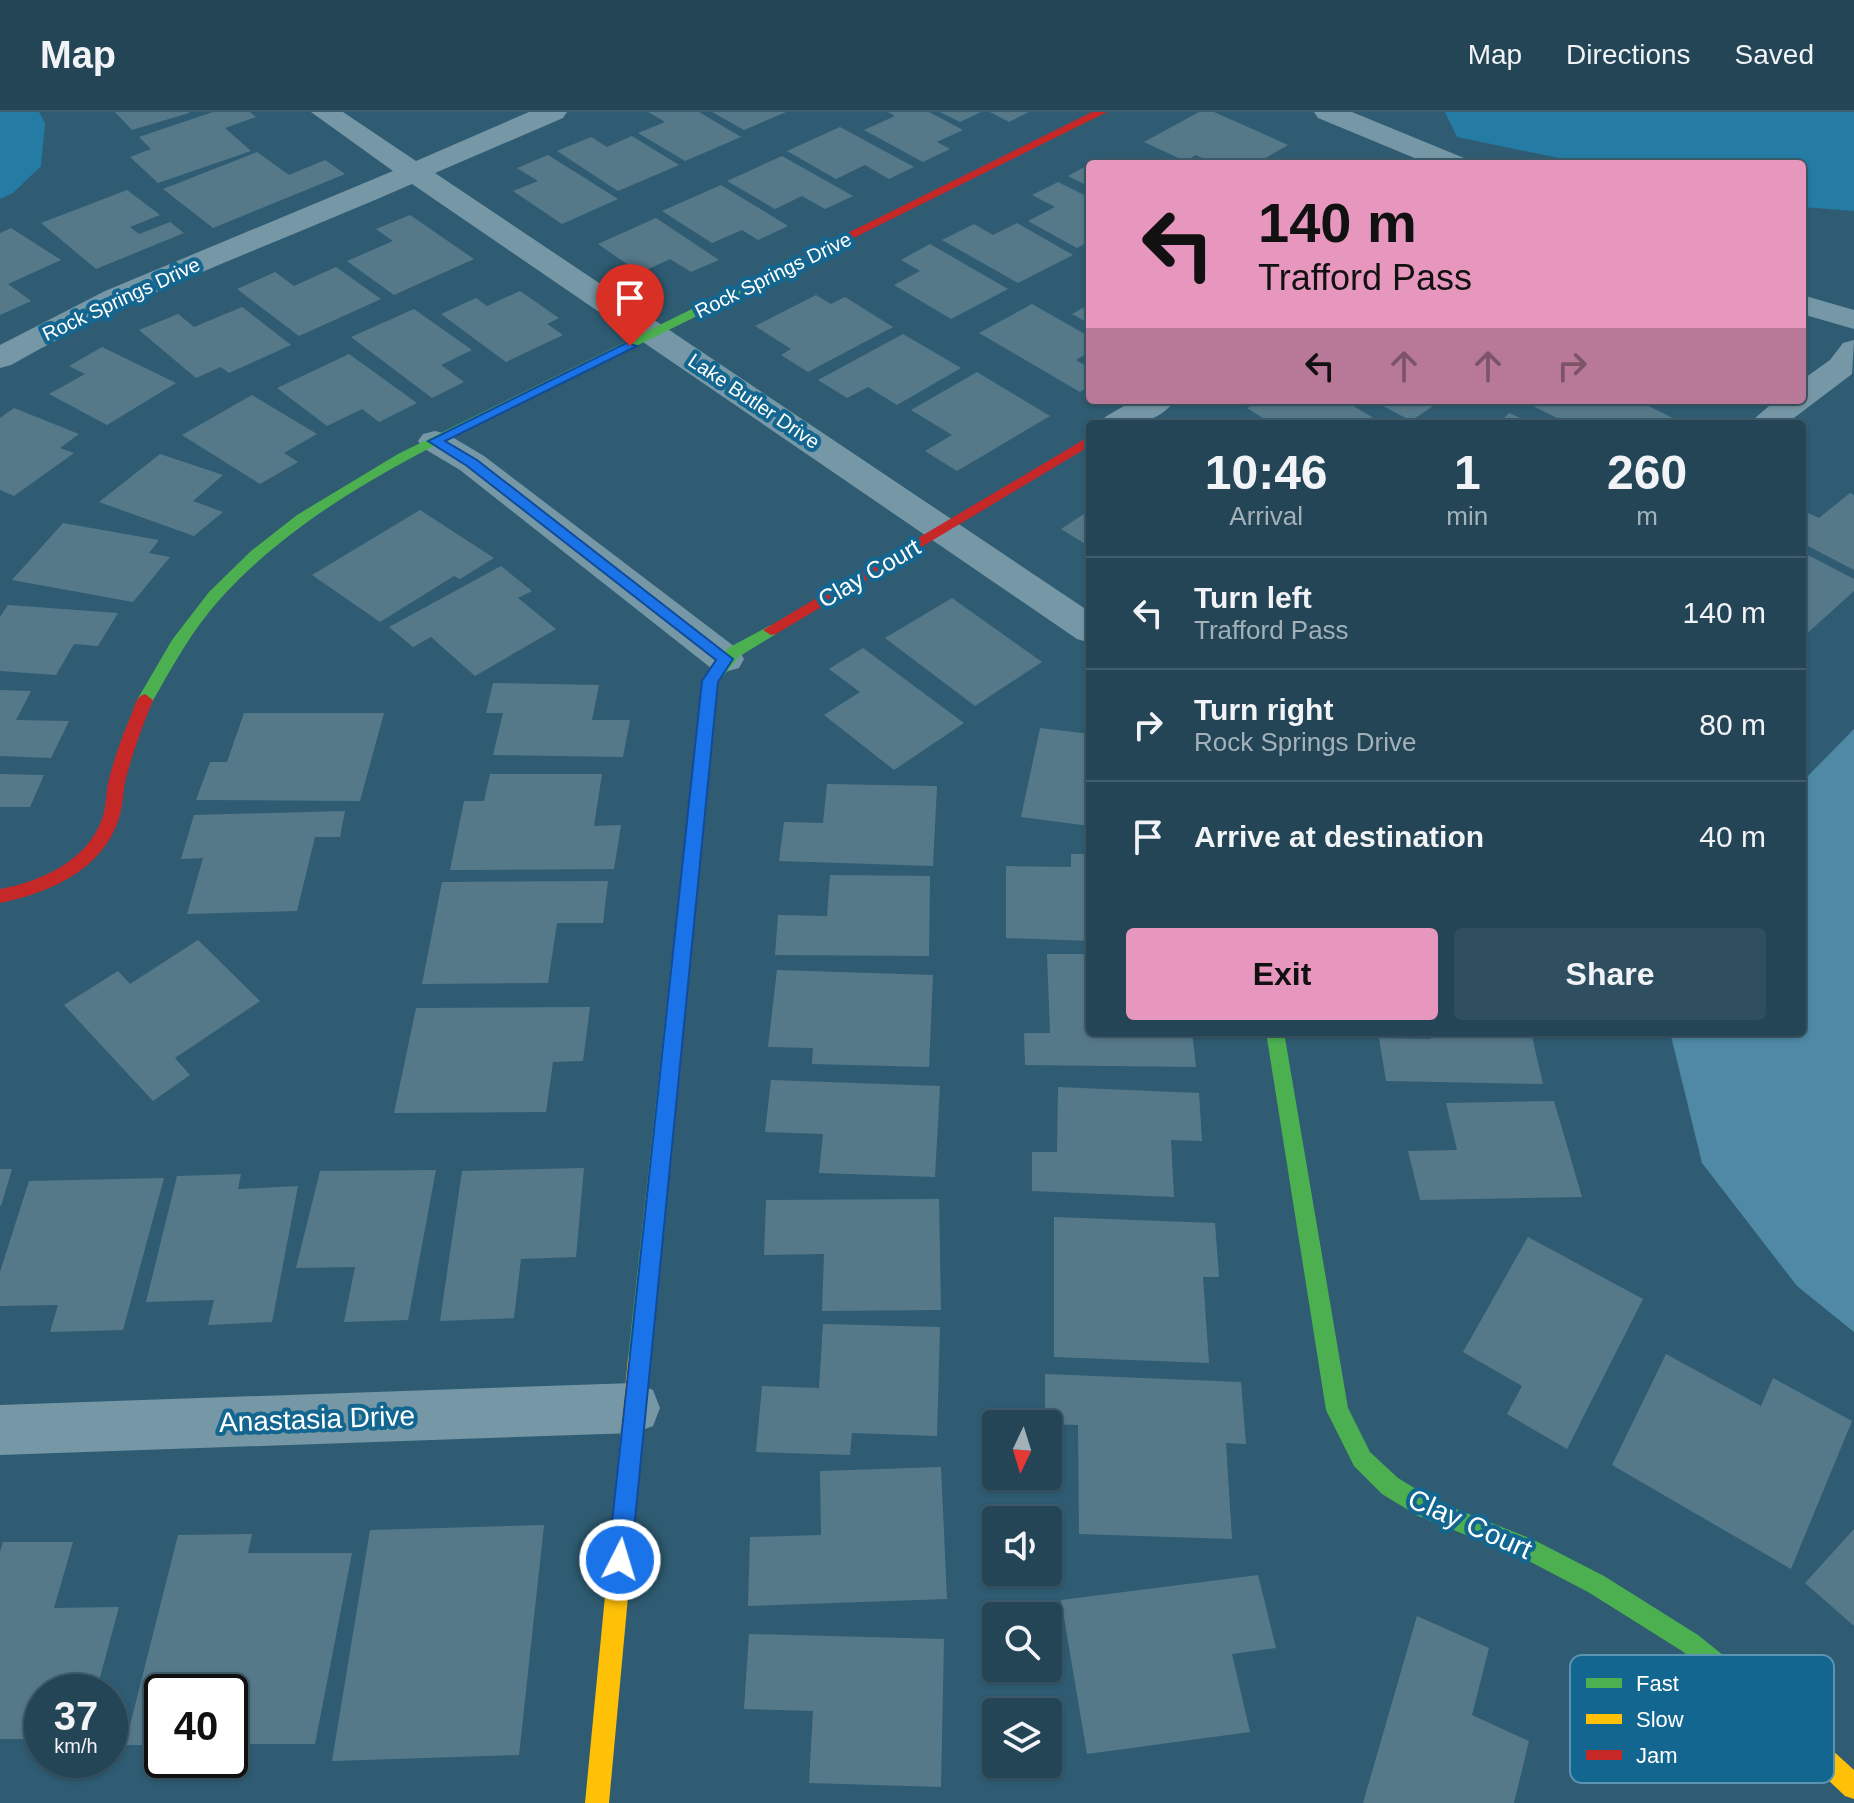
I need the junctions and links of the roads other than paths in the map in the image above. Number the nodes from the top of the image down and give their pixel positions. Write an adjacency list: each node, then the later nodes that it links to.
1 (325, 112): 6 (street, Lake Butler Drive)
2 (553, 112): 6 (street, Rock Springs Drive)
3 (1101, 112): 9 (street, Rock Springs Drive)
4 (1328, 112): 5 (street)
5 (1444, 160)
6 (418, 172): 9 (street, Lake Butler Drive); 11 (street, Rock Springs Drive)
7 (1806, 305): 8 (street)
8 (1854, 320)
9 (655, 333): 17 (street, Rock Springs Drive); 19 (street, Lake Butler Drive)
10 (1854, 350): 12 (street)
11 (0, 358)
12 (1806, 393)
13 (1151, 404): 15 (street)
14 (1792, 404): 16 (street)
15 (1124, 420)
16 (1770, 420)
17 (435, 441): 21 (street); 22 (street, Rock Springs Drive)
18 (1086, 442): 19 (street)
19 (943, 530): 20 (street, Clay Court); 21 (street, Clay Court)
20 (1086, 627)
21 (725, 659): 24 (street)
22 (0, 896)
23 (1276, 1036): 26 (street, Clay Court)
24 (634, 1408): 25 (street, Anastasia Drive); 29 (street)
25 (0, 1430)
26 (1708, 1655)
27 (1834, 1767): 28 (street, Clay Court)
28 (1854, 1787)
29 (597, 1803)

